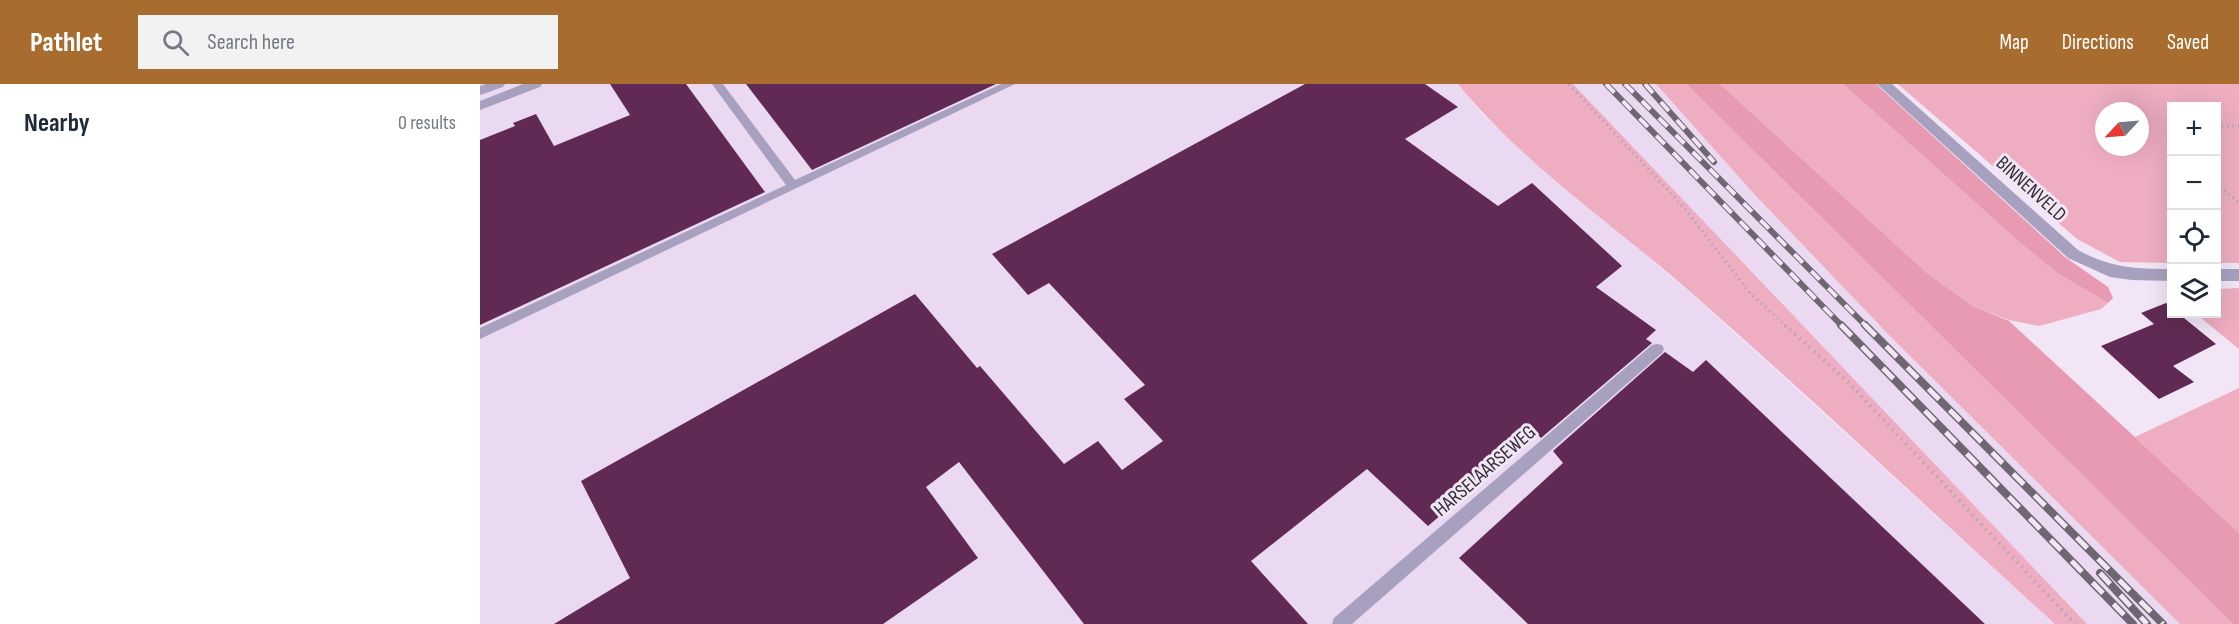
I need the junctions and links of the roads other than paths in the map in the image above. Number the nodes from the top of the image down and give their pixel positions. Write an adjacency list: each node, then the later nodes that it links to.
1 (498, 84): 6 (street)
2 (535, 84): 7 (street)
3 (717, 84): 8 (lane)
4 (1010, 84): 8 (lane)
5 (1884, 84): 9 (street, BINNENVELD)
6 (480, 91)
7 (480, 105)
8 (793, 186): 12 (lane)
9 (2167, 274)
10 (2221, 274): 11 (street)
11 (2239, 275)
12 (480, 334)
13 (1657, 349): 14 (lane, HARSELAARSEWEG)
14 (1340, 624)

